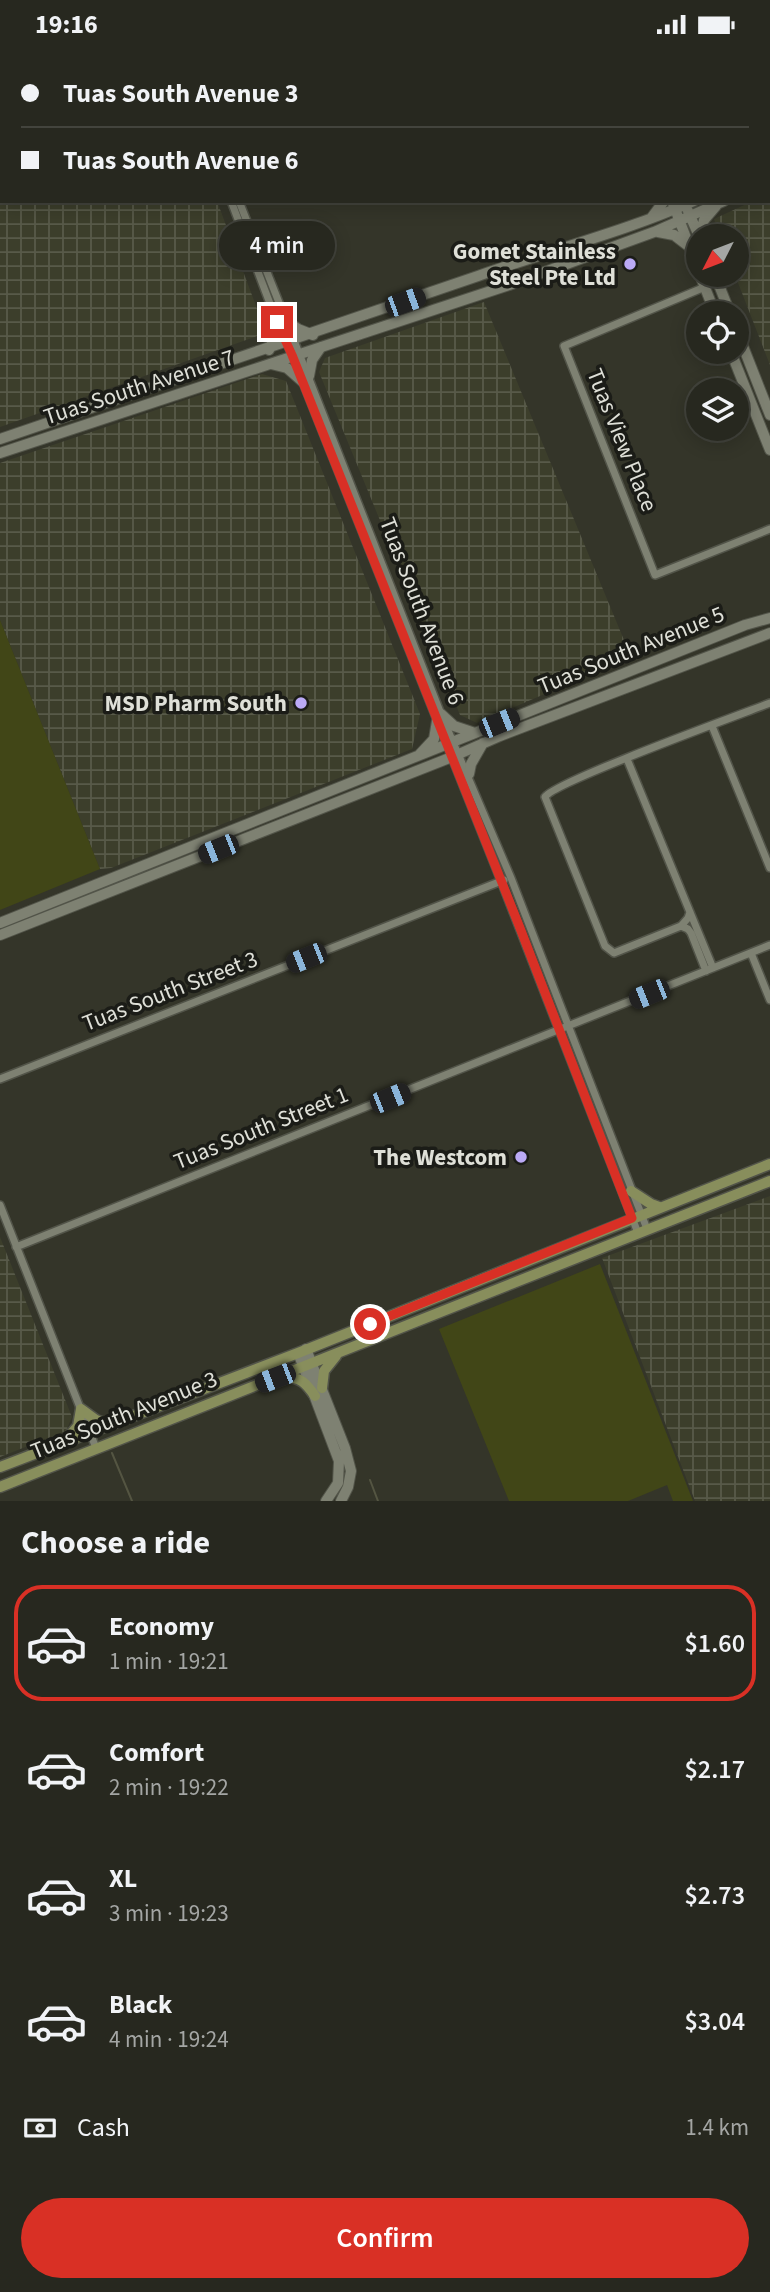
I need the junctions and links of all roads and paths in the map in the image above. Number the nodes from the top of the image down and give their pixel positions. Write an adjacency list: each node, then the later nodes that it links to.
1 (231, 203): 17 (street, Tuas South Avenue 6)
2 (240, 203): 17 (street, Tuas South Avenue 6)
3 (663, 203): 8 (street)
4 (688, 203): 6 (street, Tuas South Avenue 7); 7 (street)
5 (720, 203): 7 (street, Tuas South Avenue 7); 11 (street)
6 (673, 205): 8 (street, Tuas South Avenue 7); 9 (street)
7 (691, 216): 9 (street, Tuas South Avenue 7); 10 (street)
8 (650, 221): 18 (street, Tuas South Avenue 7)
9 (680, 221): 12 (street, Tuas South Avenue 7); 13 (street)
10 (695, 224)
11 (703, 224)
12 (654, 232): 14 (street); 20 (street, Tuas South Avenue 7)
13 (686, 237)
14 (686, 245)
15 (705, 287): 16 (street); 31 (street, Tuas View Place)
16 (710, 301)
17 (281, 321): 18 (street); 19 (street, Tuas South Avenue 6); 21 (street)
18 (313, 335): 19 (street, Tuas South Avenue 7)
19 (290, 343): 21 (street, Tuas South Avenue 7); 22 (street, Tuas South Avenue 6)
20 (321, 346): 22 (street, Tuas South Avenue 7); 26 (street)
21 (269, 350): 28 (street, Tuas South Avenue 7)
22 (296, 354): 24 (street, Tuas South Avenue 7); 26 (street, Tuas South Avenue 6)
23 (749, 362): 27 (street)
24 (268, 364): 26 (street); 30 (street, Tuas South Avenue 7)
25 (736, 364): 29 (street)
26 (306, 379): 35 (street, Tuas South Avenue 6)
27 (770, 415)
28 (0, 439)
29 (770, 450)
30 (0, 453)
31 (770, 529)
32 (770, 618): 37 (street, Tuas South Avenue 5)
33 (770, 633): 38 (street, Tuas South Avenue 5)
34 (770, 703): 36 (street)
35 (439, 717): 37 (street); 39 (street, Tuas South Avenue 6); 41 (street)
36 (712, 726): 42 (street); 44 (street)
37 (475, 733): 39 (street, Tuas South Avenue 5)
38 (484, 743): 40 (street, Tuas South Avenue 5); 43 (street)
39 (450, 744): 40 (street, Tuas South Avenue 6); 41 (street, Tuas South Avenue 5)
40 (455, 755): 43 (street, Tuas South Avenue 6); 46 (street, Tuas South Avenue 6); 50 (street, Tuas South Avenue 5)
41 (418, 757): 48 (street, Tuas South Avenue 5)
42 (627, 759): 47 (street); 49 (street)
43 (469, 774): 45 (street, Tuas South Avenue 6)
44 (770, 868)
45 (510, 877): 46 (street, Tuas South Street 3); 56 (street, Tuas South Avenue 6)
46 (501, 881): 57 (street, Tuas South Avenue 6); 58 (street, Tuas South Street 3)
47 (690, 912): 49 (street); 53 (street)
48 (0, 923)
49 (681, 926): 53 (street)
50 (0, 935)
51 (770, 945): 52 (street, Tuas South Street 1)
52 (753, 952): 53 (street, Tuas South Street 1); 54 (street); 55 (street)
53 (709, 969): 56 (street, Tuas South Street 1)
54 (770, 988)
55 (770, 1000)
56 (568, 1027): 57 (street, Tuas South Street 1); 61 (street, Tuas South Avenue 6)
57 (559, 1030): 64 (street, Tuas South Avenue 6); 66 (street, Tuas South Street 1)
58 (0, 1079)
59 (770, 1164): 63 (main road, Tuas South Avenue 3)
60 (770, 1181): 65 (main road, Tuas South Avenue 3)
61 (631, 1191): 63 (main road); 64 (street, Tuas South Avenue 6)
62 (0, 1205): 66 (street)
63 (659, 1207): 64 (main road, Tuas South Avenue 3)
64 (636, 1216): 65 (street, Tuas South Avenue 6); 67 (main road, Tuas South Avenue 3)
65 (642, 1231): 68 (main road, Tuas South Avenue 3)
66 (16, 1247): 72 (street)
67 (302, 1351): 69 (street); 73 (main road, Tuas South Avenue 3)
68 (340, 1352): 69 (main road, Tuas South Avenue 3); 71 (main road)
69 (308, 1365): 70 (main road, Tuas South Avenue 3); 71 (street)
70 (275, 1378): 71 (main road); 76 (main road, Tuas South Avenue 3)
71 (318, 1392): 79 (street); 80 (street)
72 (81, 1409): 73 (main road); 74 (street); 75 (main road)
73 (109, 1425): 74 (main road, Tuas South Avenue 3)
74 (90, 1432): 75 (main road, Tuas South Avenue 3); 76 (street)
75 (64, 1441): 77 (main road, Tuas South Avenue 3)
76 (96, 1448): 78 (main road, Tuas South Avenue 3)
77 (0, 1467)
78 (0, 1487)
79 (326, 1501)
80 (341, 1501)

